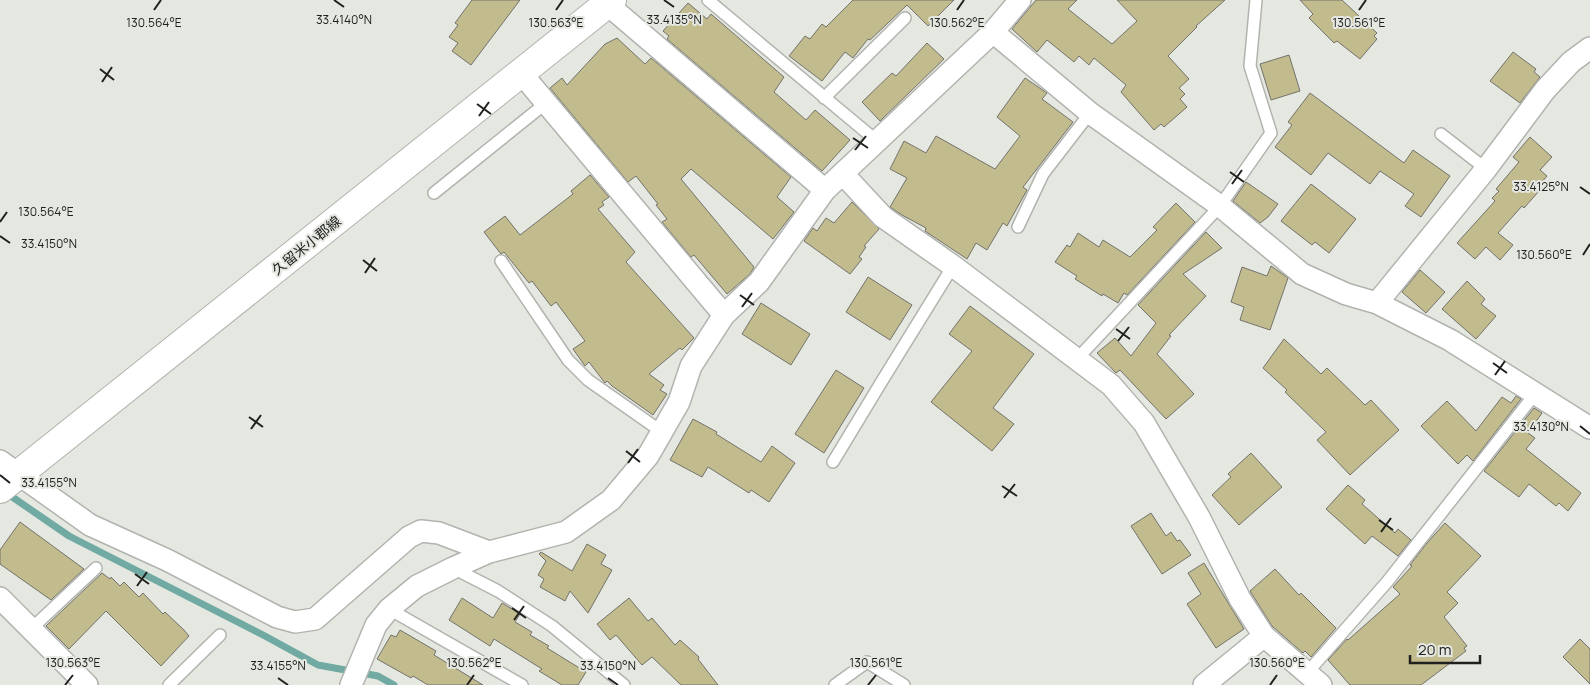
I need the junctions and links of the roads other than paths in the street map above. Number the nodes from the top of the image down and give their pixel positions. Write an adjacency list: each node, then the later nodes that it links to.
1 (708, 0): 9 (lane)
2 (1020, 0): 6 (street)
3 (1256, 0): 18 (lane)
4 (609, 2): 8 (main road, 久留米小郡線); 16 (street)
5 (905, 18): 9 (lane)
6 (993, 32): 11 (street); 13 (street)
7 (1590, 48): 14 (street)
8 (521, 73): 10 (street); 29 (main road, 久留米小郡線)
9 (824, 98): 13 (lane)
10 (546, 102): 17 (lane); 23 (street)
11 (1090, 113): 18 (street); 19 (lane)
12 (1441, 134): 14 (lane)
13 (878, 142): 15 (street)
14 (1486, 169): 22 (street)
15 (843, 174): 16 (street); 21 (street)
16 (825, 190): 23 (street)
17 (434, 194)
18 (1220, 206): 22 (street); 24 (lane)
19 (1018, 227)
20 (502, 261): 27 (lane)
21 (953, 266): 24 (street); 28 (lane)
22 (1378, 303): 25 (street)
23 (724, 316): 27 (street)
24 (1077, 359): 37 (street)
25 (1535, 394): 26 (street); 39 (lane)
26 (1590, 428)
27 (662, 432): 30 (street)
28 (833, 462)
29 (8, 476): 30 (street)
30 (489, 552): 32 (street)
31 (96, 568): 35 (lane)
32 (453, 568): 34 (street); 43 (lane)
33 (0, 598): 35 (street)
34 (389, 609): 38 (street); 42 (lane)
35 (31, 629): 40 (street)
36 (220, 635): 41 (lane)
37 (1264, 636): 39 (street); 46 (street)
38 (354, 676)
39 (1314, 679)
40 (80, 682)
41 (169, 685)
42 (522, 685)
43 (624, 685)
44 (835, 685): 45 (lane)
45 (904, 685)
46 (1204, 685)

